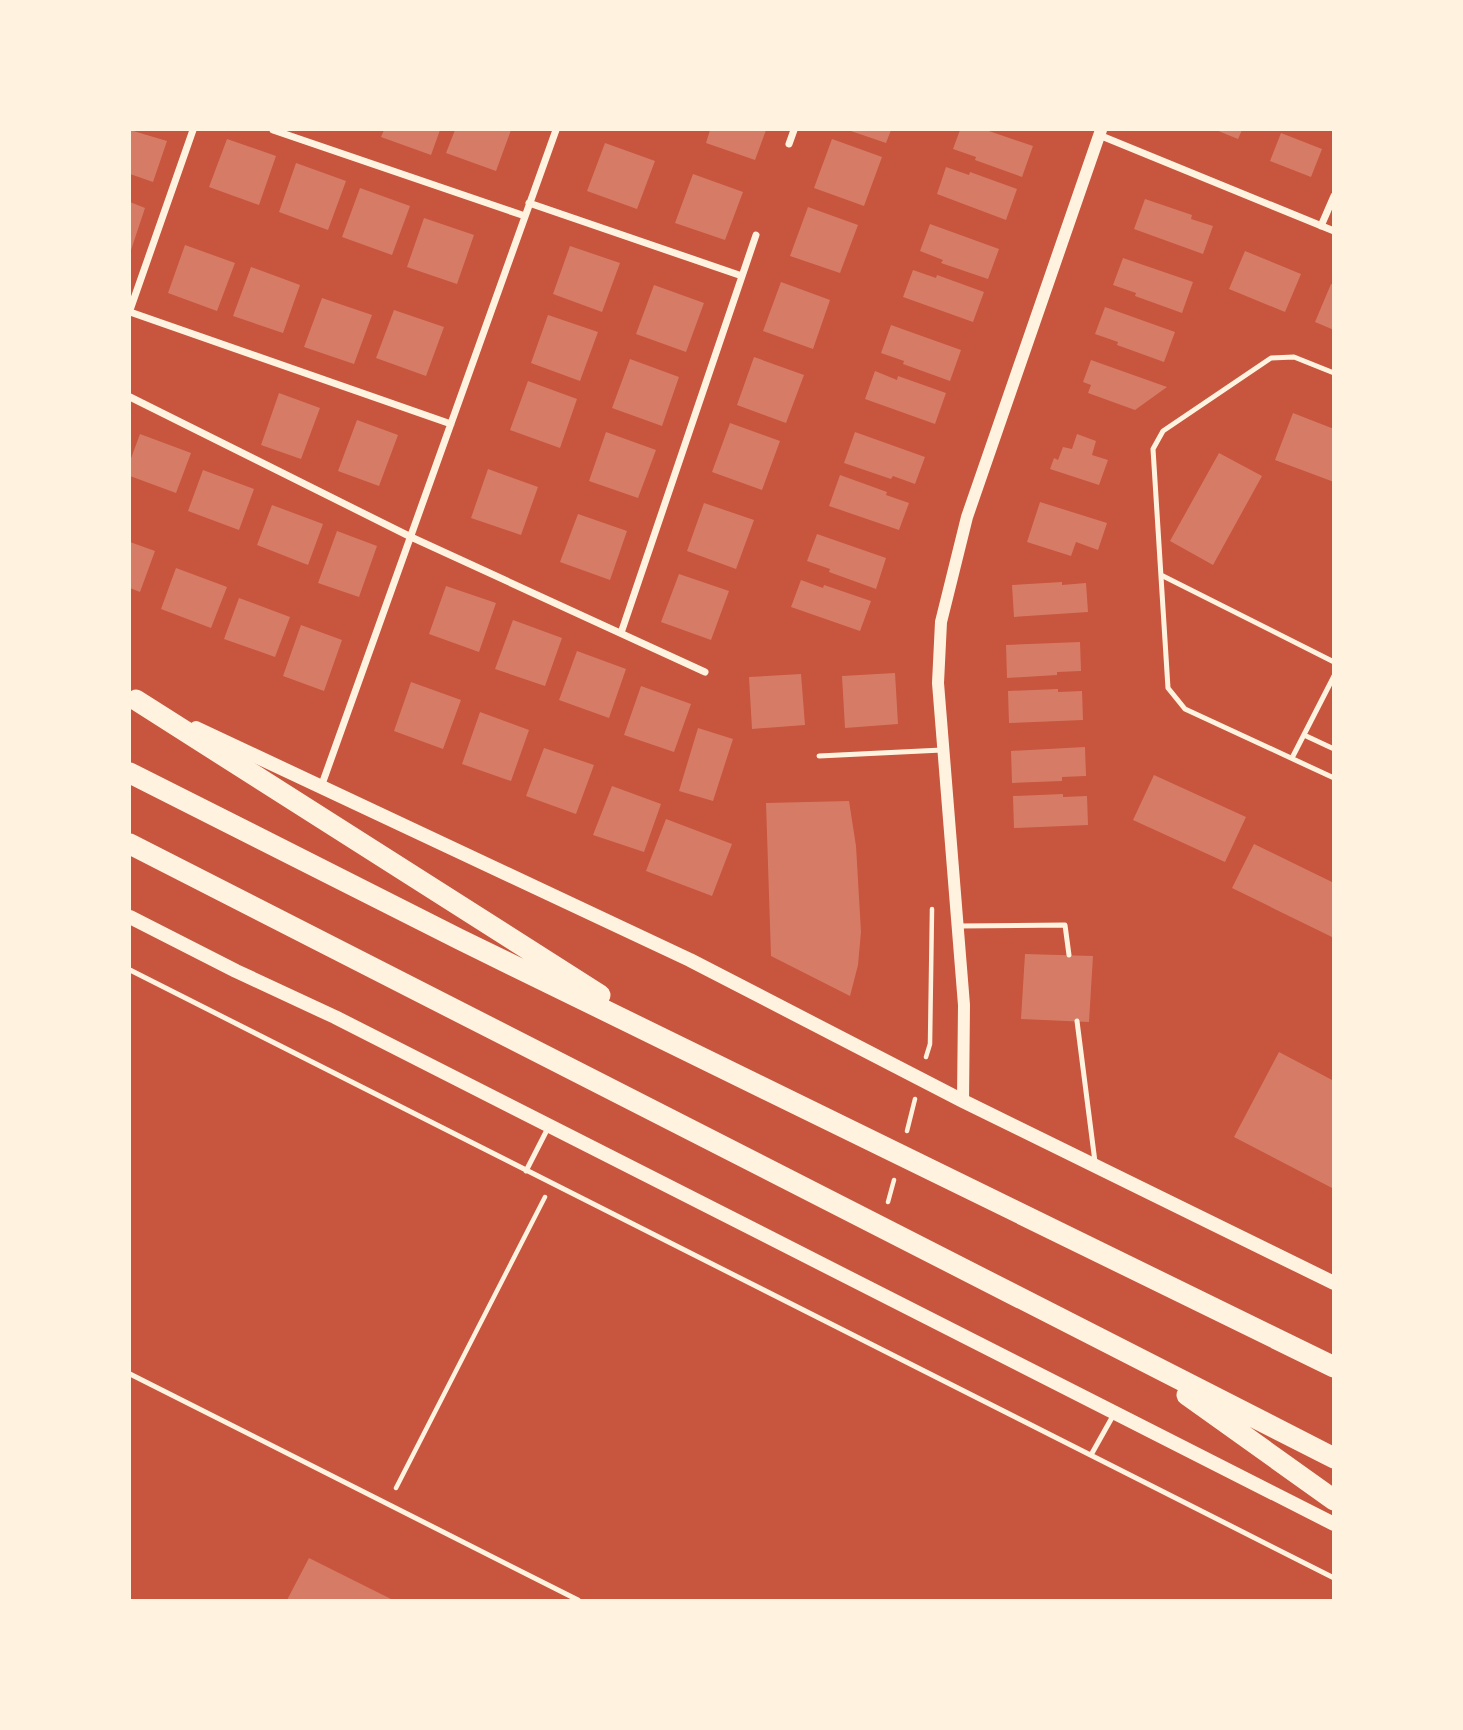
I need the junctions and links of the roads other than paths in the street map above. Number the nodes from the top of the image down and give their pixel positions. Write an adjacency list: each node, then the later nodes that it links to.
1 (193, 130): 14 (street)
2 (273, 130): 9 (street)
3 (556, 130): 8 (street)
4 (794, 130): 6 (street)
5 (1100, 132): 10 (street); 27 (street)
6 (789, 144)
7 (1334, 196): 10 (street)
8 (529, 203): 9 (street); 13 (street)
9 (525, 216): 17 (street)
10 (1321, 226): 11 (street)
11 (1334, 231)
12 (755, 235): 13 (street)
13 (742, 276): 20 (street)
14 (130, 311): 17 (street)
15 (1334, 373): 19 (lane)
16 (130, 397): 18 (street)
17 (451, 424): 18 (street)
18 (411, 537): 20 (street); 32 (street)
19 (1161, 575): 21 (lane); 29 (lane)
20 (621, 633): 22 (street)
21 (1334, 662)
22 (705, 672)
23 (1334, 676): 25 (lane)
24 (135, 700): 32 (main road); 39 (highway)
25 (1304, 735): 26 (lane); 29 (lane)
26 (1334, 749)
27 (944, 750): 28 (lane); 35 (street)
28 (819, 756)
29 (1293, 758): 31 (lane)
30 (130, 773): 39 (highway)
31 (1334, 778)
32 (321, 787): 40 (main road)
33 (130, 844): 45 (highway)
34 (130, 918): 41 (main road)
35 (958, 926): 36 (lane); 40 (street)
36 (1069, 955)
37 (130, 970): 43 (lane)
38 (1077, 1021): 42 (lane)
39 (691, 1053): 46 (highway)
40 (963, 1101): 42 (main road)
41 (549, 1125): 43 (lane); 48 (main road)
42 (1095, 1165): 44 (main road)
43 (526, 1171): 49 (lane)
44 (1334, 1283)
45 (1131, 1355): 50 (highway); 51 (highway)
46 (1334, 1367)
47 (130, 1374): 54 (lane)
48 (1114, 1414): 49 (lane); 52 (main road)
49 (1091, 1455): 53 (lane)
50 (1334, 1458)
51 (1334, 1500)
52 (1334, 1524)
53 (1334, 1578)
54 (578, 1601)

